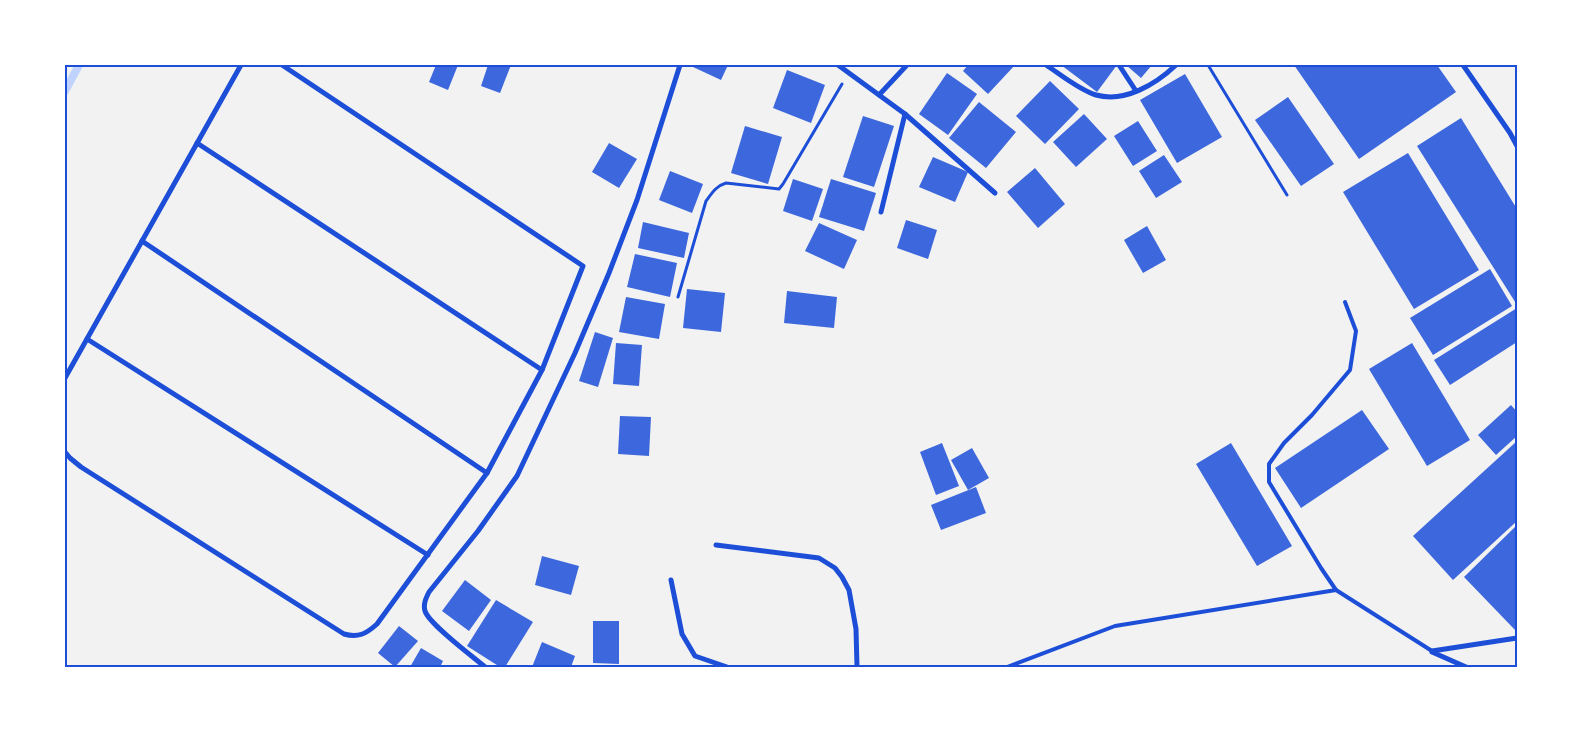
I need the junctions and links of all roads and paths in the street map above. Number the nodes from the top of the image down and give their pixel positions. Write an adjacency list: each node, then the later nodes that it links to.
1 (241, 65): 15 (street)
2 (282, 65): 24 (street)
3 (680, 65): 34 (street)
4 (838, 65): 11 (street)
5 (907, 65): 13 (street)
6 (1046, 65): 12 (street)
7 (1119, 65): 12 (street)
8 (1176, 65): 12 (street)
9 (1208, 65): 18 (path)
10 (1463, 65): 16 (street)
11 (849, 73): 13 (street); 21 (path)
12 (1136, 91)
13 (879, 95): 14 (street)
14 (905, 114): 17 (street); 19 (street)
15 (197, 143): 20 (street); 24 (street)
16 (1517, 146)
17 (996, 193)
18 (1287, 196)
19 (881, 212)
20 (142, 242): 23 (street); 27 (street)
21 (678, 297)
22 (1345, 302): 31 (lane)
23 (86, 339): 25 (street); 29 (street)
24 (542, 370): 27 (street)
25 (65, 378)
26 (65, 452): 29 (street)
27 (488, 473): 29 (street)
28 (716, 545): 36 (street)
29 (428, 555)
30 (671, 580): 35 (street)
31 (1336, 590): 33 (lane); 37 (lane)
32 (1517, 638): 33 (street)
33 (1432, 651): 38 (street)
34 (485, 667)
35 (727, 667)
36 (857, 667)
37 (1007, 667)
38 (1466, 667)

